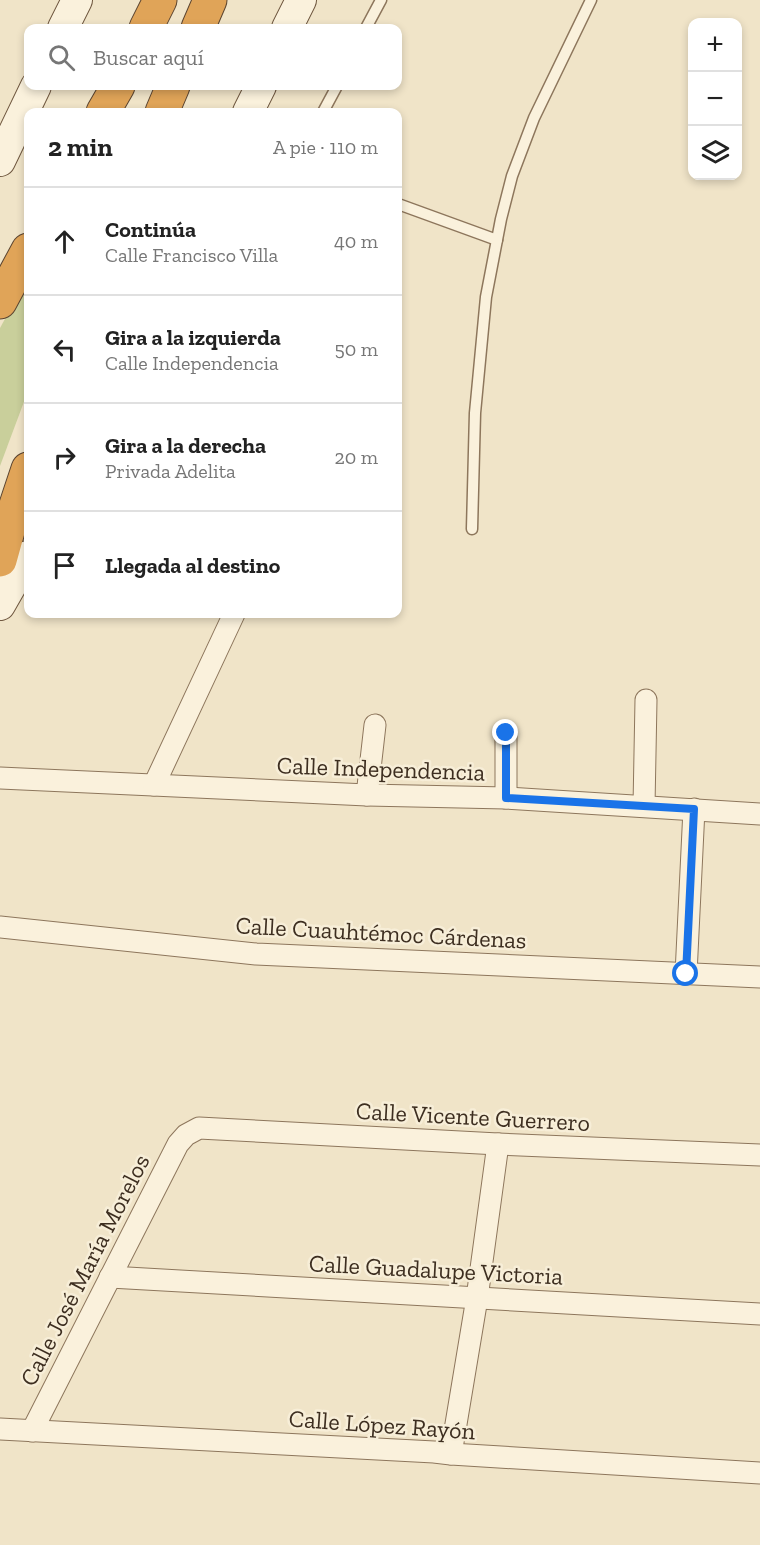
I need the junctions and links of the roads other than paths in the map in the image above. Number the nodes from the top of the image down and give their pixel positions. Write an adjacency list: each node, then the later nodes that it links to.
1 (77, 0): 7 (street)
2 (160, 0): 8 (highway)
3 (210, 0): 9 (highway)
4 (301, 0): 10 (street)
5 (381, 0): 11 (lane)
6 (591, 0): 25 (lane)
7 (65, 24)
8 (148, 24)
9 (200, 24)
10 (289, 24)
11 (368, 24)
12 (34, 90): 17 (street)
13 (116, 90): 18 (highway)
14 (171, 90): 19 (highway)
15 (259, 90): 20 (street)
16 (334, 90): 21 (lane)
17 (25, 108)
18 (105, 108)
19 (164, 108)
20 (250, 108)
21 (325, 108)
22 (24, 111): 23 (street)
23 (0, 161)
24 (402, 205): 25 (lane)
25 (497, 240): 29 (lane)
26 (24, 257): 27 (highway)
27 (0, 302)
28 (24, 481): 30 (highway)
29 (472, 529)
30 (0, 560)
31 (24, 563): 32 (street)
32 (0, 605)
33 (232, 618): 38 (street)
34 (646, 700): 41 (street)
35 (375, 725): 39 (street)
36 (506, 733): 40 (street)
37 (0, 778): 38 (street, Calle Independencia)
38 (154, 786): 39 (street, Calle Independencia)
39 (367, 795): 40 (street, Calle Independencia)
40 (506, 798): 41 (street, Calle Independencia)
41 (644, 806): 42 (street, Calle Independencia)
42 (694, 809): 43 (street, Calle Independencia); 45 (street)
43 (760, 814)
44 (0, 927): 45 (street, Calle Cuauhtémoc Cárdenas)
45 (686, 974): 46 (street, Calle Cuauhtémoc Cárdenas)
46 (760, 977)
47 (186, 1135): 48 (street, Calle Vicente Guerrero); 50 (street, Calle José María Morelos)
48 (498, 1144): 49 (street, Calle Vicente Guerrero); 51 (street)
49 (760, 1155)
50 (110, 1277): 51 (street, Calle Guadalupe Victoria); 54 (street, Calle José María Morelos)
51 (477, 1298): 52 (street, Calle Guadalupe Victoria); 55 (street)
52 (760, 1314)
53 (0, 1429): 54 (street, Calle López Rayón)
54 (32, 1431): 55 (street, Calle López Rayón)
55 (451, 1454): 56 (street, Calle López Rayón)
56 (760, 1473)

